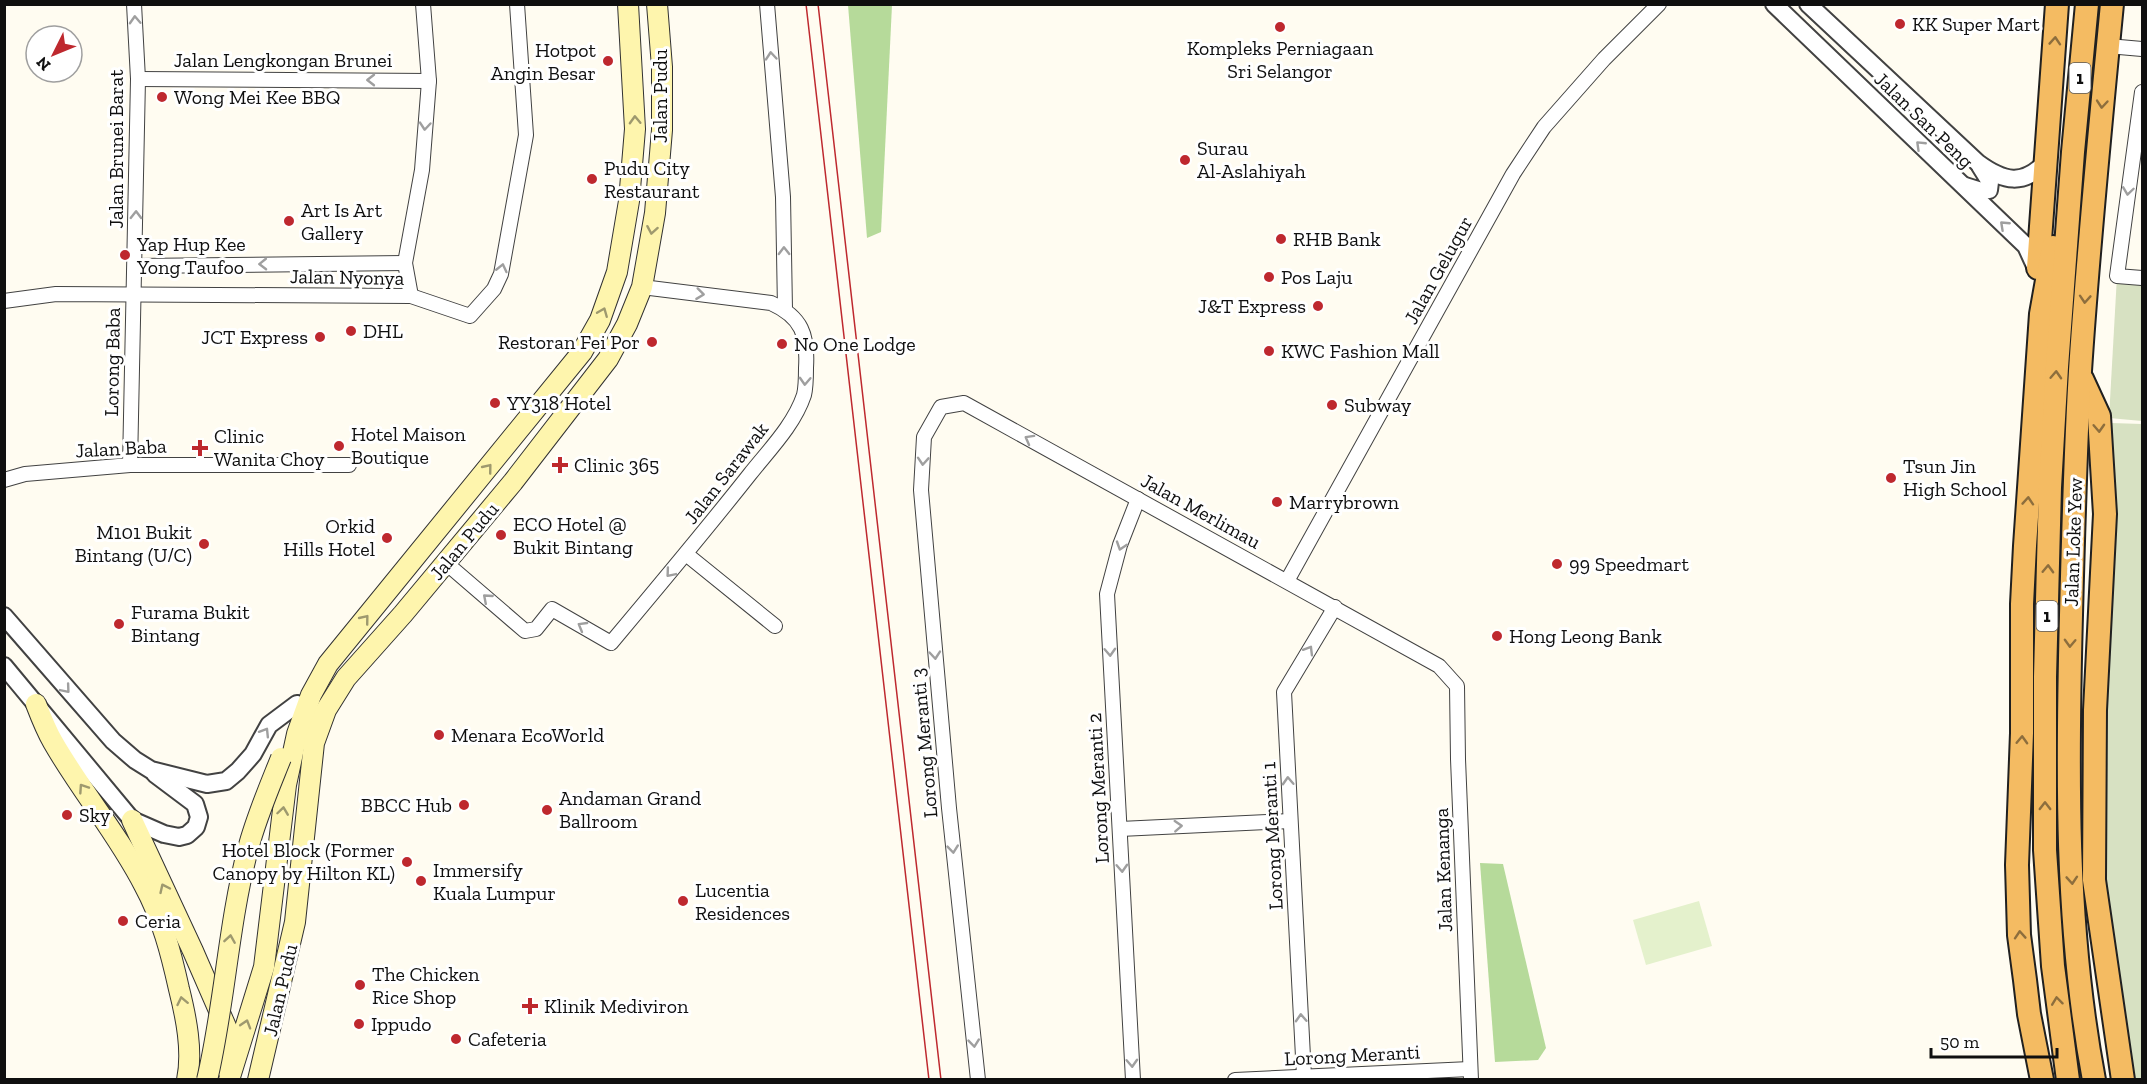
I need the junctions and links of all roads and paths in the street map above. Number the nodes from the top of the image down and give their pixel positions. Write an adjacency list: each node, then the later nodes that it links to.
1 (134, 4): 15 (street, Jalan Brunei Barat, one-way to 1)
2 (423, 4): 16 (street)
3 (517, 4): 28 (street, Jalan Nyonya, one-way to 3)
4 (628, 4): 44 (main road, Jalan Pudu, one-way to 4)
5 (657, 4): 26 (main road, Jalan Pudu, one-way to 26)
6 (767, 4): 30 (street, one-way to 6)
7 (1659, 4): 40 (street, Jalan Gelugur)
8 (1774, 4): 21 (street, Jalan San Peng, one-way to 8)
9 (1808, 4): 20 (street, Jalan San Peng)
10 (2057, 4): 19 (highway, one-way to 10)
11 (2087, 4): 18 (highway, Jalan Loke Yew / 1)
12 (2112, 4): 13 (highway, Jalan Loke Yew / 1)
13 (2108, 46): 14 (street); 32 (highway, Jalan Loke Yew / 1, one-way to 32)
14 (2142, 49)
15 (138, 79): 16 (street, Jalan Lengkongan Brunei, one-way to 15); 23 (street, Jalan Brunei Barat, one-way to 15)
16 (429, 81): 22 (street, one-way to 22)
17 (2142, 92): 25 (street, one-way to 25)
18 (2073, 152): 31 (highway); 66 (highway, Jalan Loke Yew / 1, one-way to 18)
19 (2046, 162): 20 (street, Jalan San Peng); 24 (highway)
20 (1978, 163): 21 (street)
21 (1962, 185): 24 (street, Jalan San Peng, one-way to 21)
22 (405, 263): 23 (street, one-way to 23); 28 (street)
23 (135, 266): 27 (street, Jalan Brunei Barat)
24 (2037, 272): 31 (highway)
25 (2142, 278)
26 (642, 287): 30 (street, one-way to 30); 39 (main road, Jalan Pudu)
27 (132, 295): 28 (street, Jalan Nyonya); 29 (street, Jalan Nyonya); 34 (street, Lorong Baba)
28 (411, 296)
29 (4, 302)
30 (785, 309): 38 (street, Jalan Sarawak, one-way to 38)
31 (2041, 314): 65 (highway, one-way to 31)
32 (2080, 374): 56 (highway, one-way to 56); 67 (highway, Jalan Loke Yew / 1, one-way to 67)
33 (941, 407): 37 (street, Jalan Merlimau, one-way to 33); 62 (street, Lorong Meranti 3, one-way to 62)
34 (130, 465): 35 (street, Jalan Baba); 36 (street, Jalan Baba)
35 (349, 465)
36 (4, 480)
37 (1138, 499): 40 (street, Jalan Merlimau); 52 (street, Lorong Meranti 2, one-way to 52)
38 (686, 554): 39 (street, Jalan Sarawak, one-way to 39); 43 (street)
39 (446, 563): 53 (main road, Jalan Pudu)
40 (1287, 581): 41 (street, Jalan Merlimau)
41 (1335, 607): 46 (street, Jalan Merlimau); 51 (street, Lorong Meranti 1, one-way to 41)
42 (4, 616): 49 (street, one-way to 49)
43 (775, 626)
44 (328, 664): 48 (main road); 59 (main road, Jalan Pudu, one-way to 44)
45 (4, 666): 47 (street)
46 (1438, 666): 54 (street, Jalan Kenanga)
47 (36, 704): 50 (street); 57 (main road, one-way to 47)
48 (297, 704): 49 (street, one-way to 48); 58 (main road, one-way to 48, bridge)
49 (135, 760): 50 (street)
50 (132, 820): 59 (main road, one-way to 50)
51 (1290, 821): 52 (street, one-way to 51); 55 (street, Lorong Meranti 1, one-way to 51)
52 (1120, 829): 63 (street, Lorong Meranti 2, one-way to 63)
53 (295, 922): 60 (main road, Jalan Pudu); 61 (main road)
54 (1470, 1074): 55 (street, Lorong Meranti)
55 (1304, 1076): 64 (street, Lorong Meranti)
56 (2123, 1078)
57 (187, 1080)
58 (207, 1080)
59 (227, 1080)
60 (258, 1080)
61 (271, 1080)
62 (978, 1080)
63 (1133, 1080)
64 (1235, 1080)
65 (2042, 1080)
66 (2068, 1080)
67 (2094, 1080)

